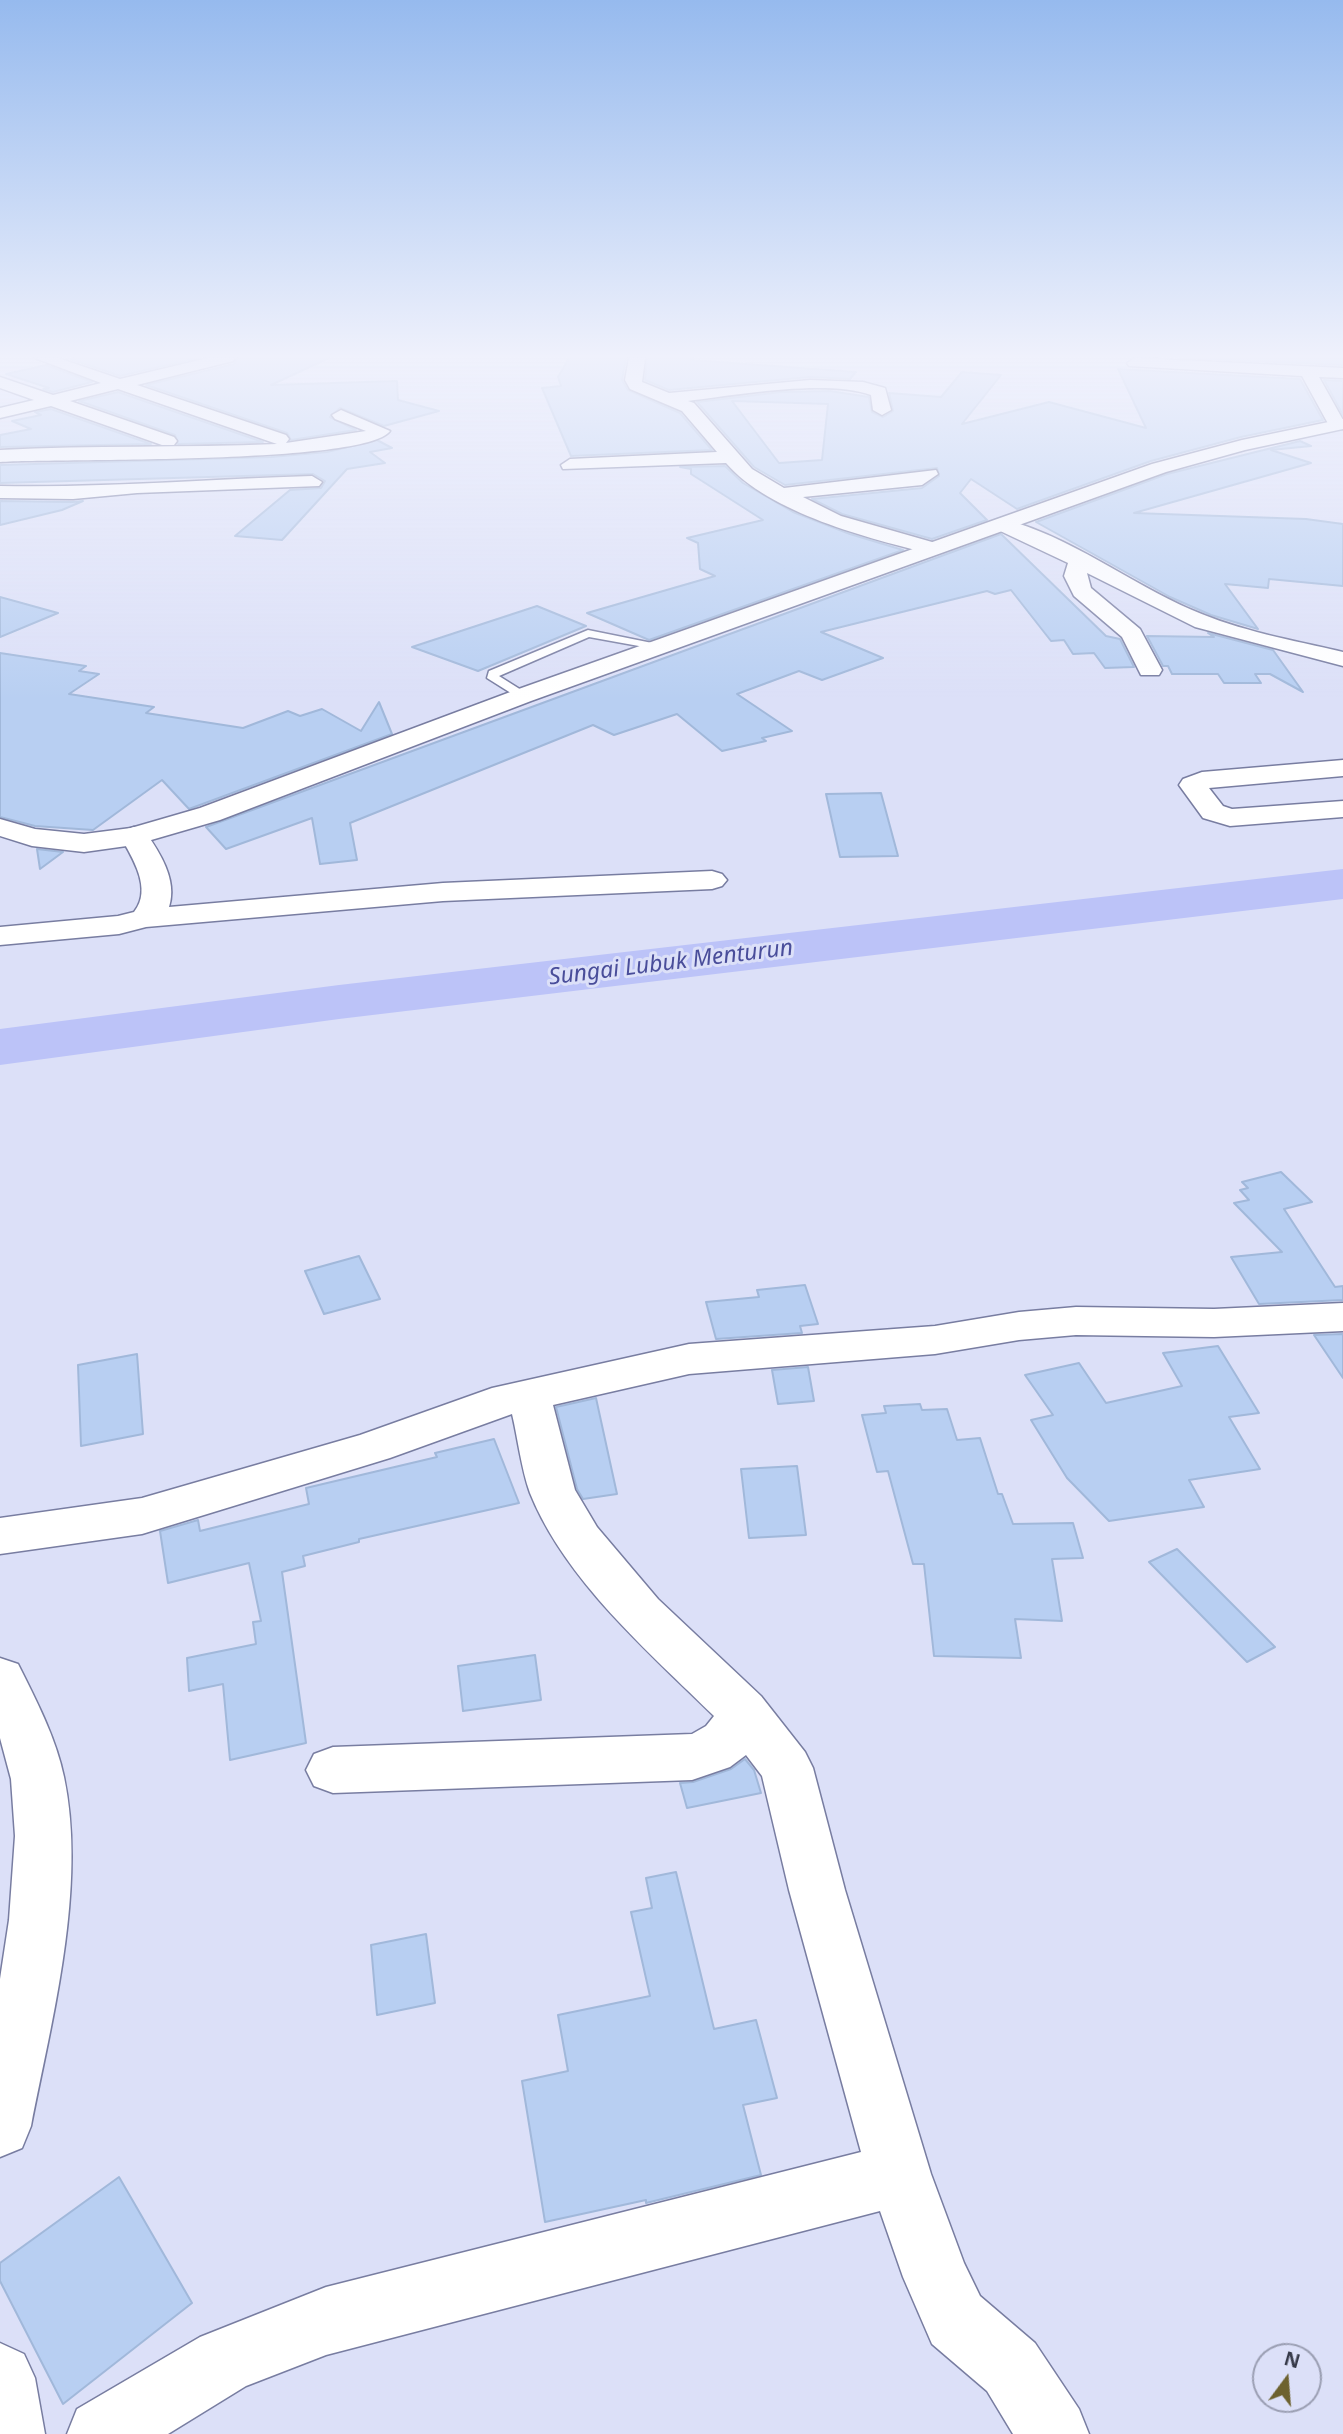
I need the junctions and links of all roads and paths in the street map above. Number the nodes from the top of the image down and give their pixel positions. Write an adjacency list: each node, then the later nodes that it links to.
1 (744, 472): 6 (street)
2 (1149, 472): 7 (street)
3 (929, 474): 6 (street)
4 (312, 482): 5 (street)
5 (0, 492)
6 (781, 494): 8 (street)
7 (1003, 525): 8 (street); 9 (street)
8 (932, 548): 10 (street)
9 (1079, 562): 11 (street); 12 (street)
10 (661, 646): 13 (street); 13 (lane)
11 (1343, 659)
12 (1150, 670)
13 (522, 696): 17 (street)
14 (1343, 768): 15 (street)
15 (1343, 808)
16 (0, 827): 17 (street)
17 (134, 836): 19 (street)
18 (712, 880): 19 (street)
19 (145, 918): 20 (street)
20 (0, 936)
21 (1343, 1317): 22 (street)
22 (529, 1395): 23 (street); 25 (street)
23 (0, 1536)
24 (0, 1679): 27 (street)
25 (743, 1711): 26 (street); 28 (street)
26 (333, 1770)
27 (0, 2126)
28 (899, 2174): 31 (street); 32 (street)
29 (0, 2378): 30 (street)
30 (10, 2434)
31 (102, 2434)
32 (1054, 2434)

